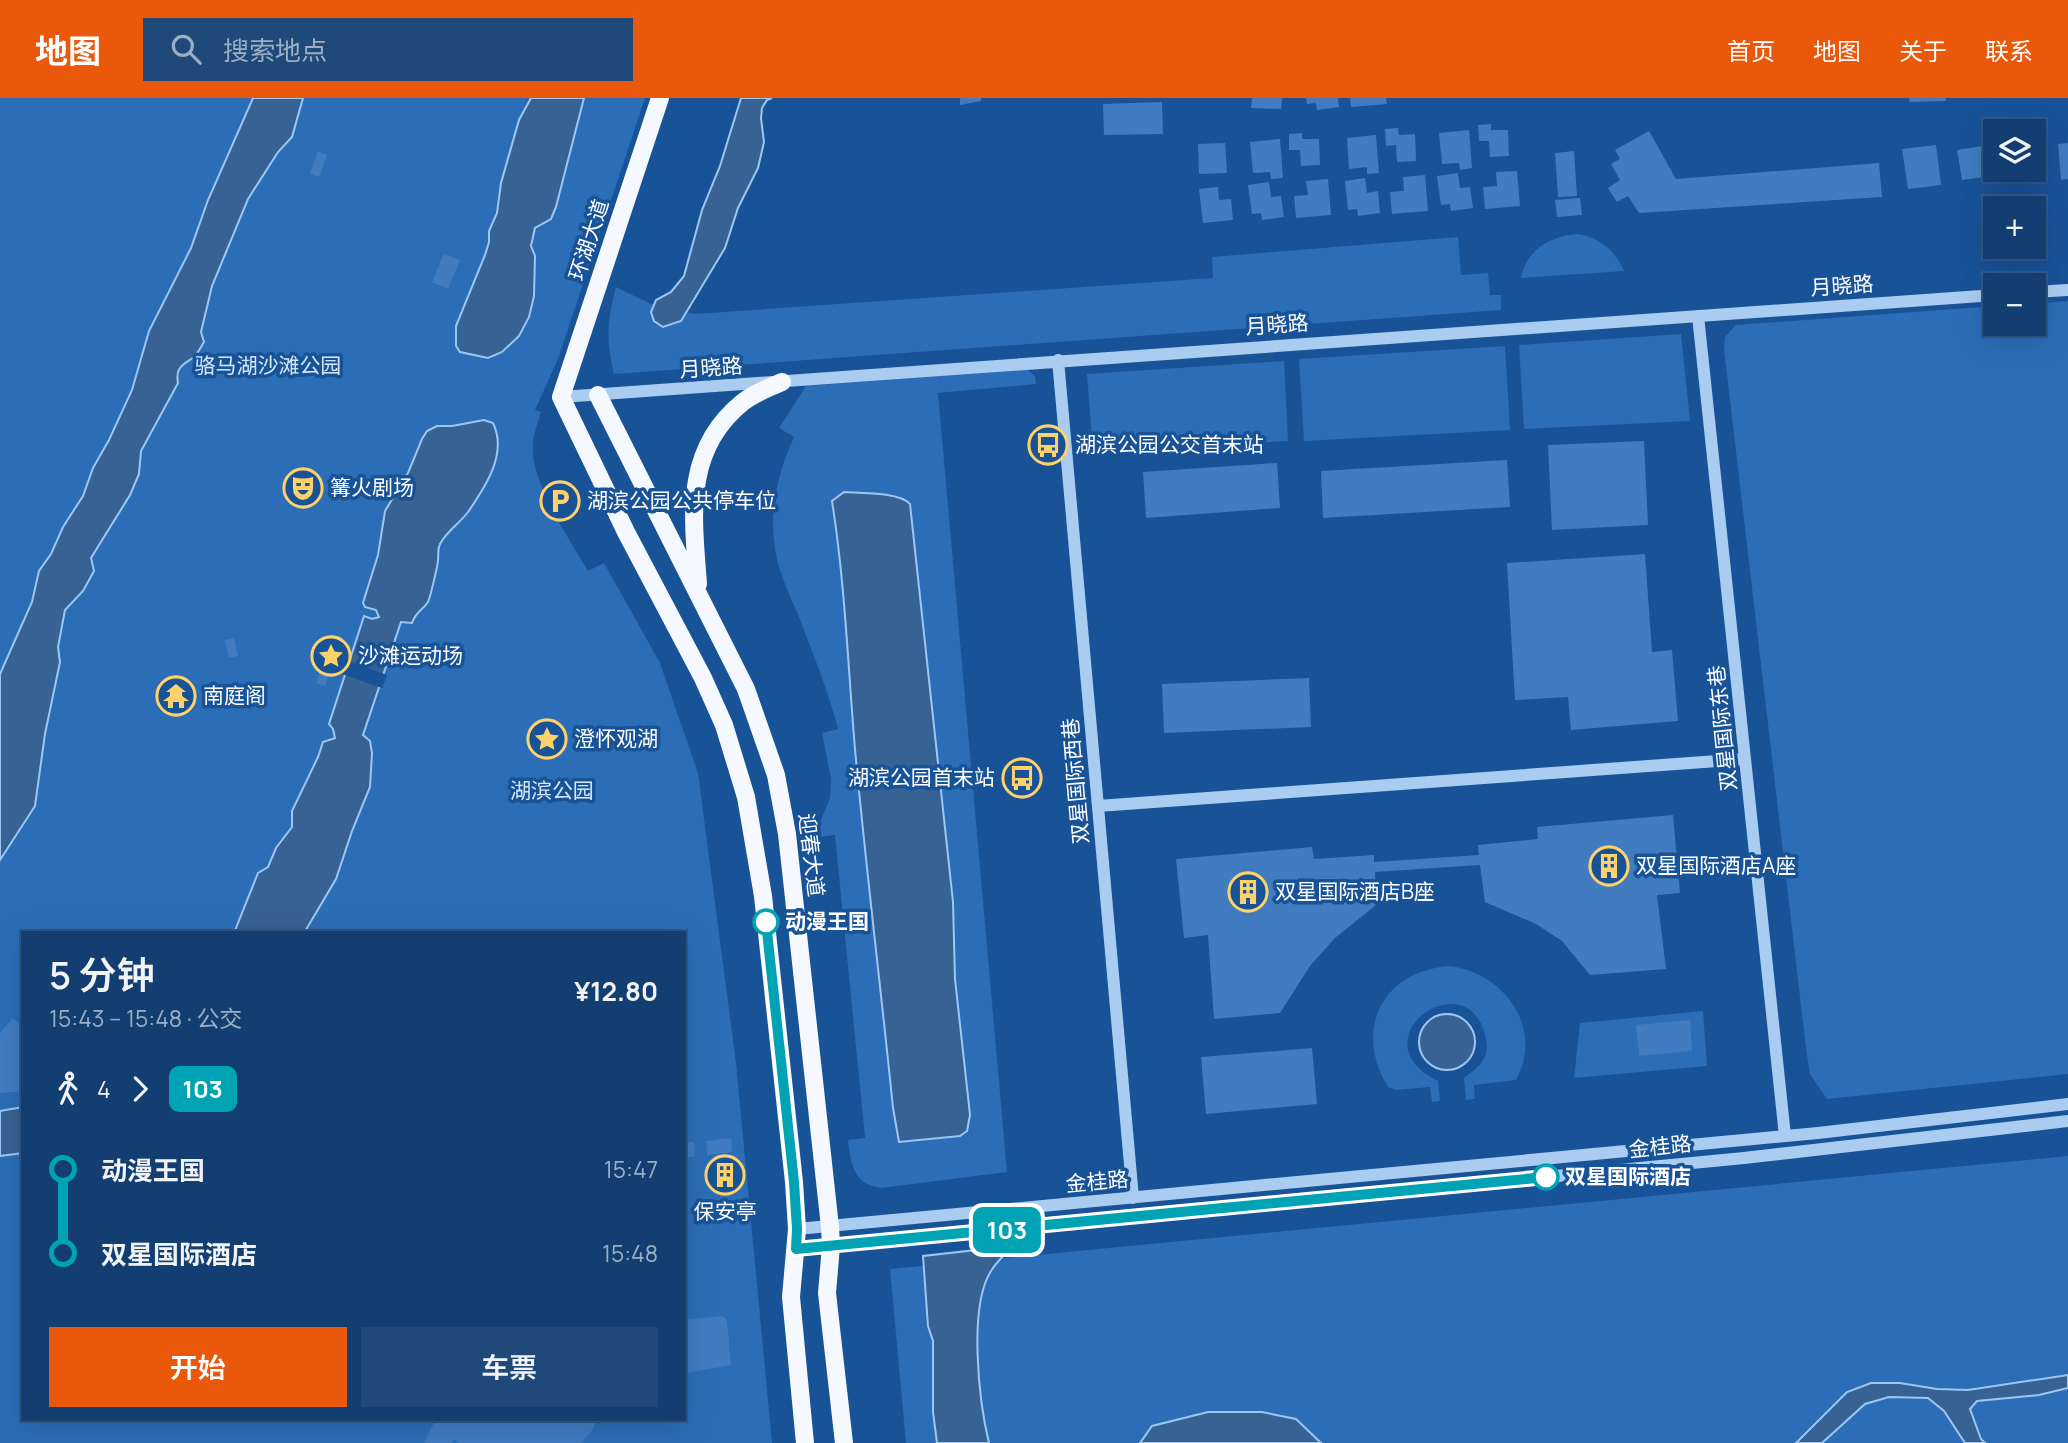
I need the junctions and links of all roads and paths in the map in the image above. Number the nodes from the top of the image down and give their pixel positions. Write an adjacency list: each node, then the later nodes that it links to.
1 (660, 98): 9 (main road, 环湖大道)
2 (2068, 290): 3 (street)
3 (2046, 291)
4 (1983, 296): 5 (street, 月晓路)
5 (1698, 316): 6 (street, 月晓路); 11 (street, 双星国际东巷)
6 (1058, 360): 7 (street, 月晓路); 12 (street, 双星国际西巷)
7 (782, 382): 8 (street, 月晓路); 10 (main road)
8 (598, 395): 9 (street, 月晓路); 10 (main road, 迎春大道)
9 (561, 397): 18 (main road)
10 (698, 591): 17 (main road, 迎春大道)
11 (1745, 759): 12 (street); 15 (street, 双星国际东巷)
12 (1098, 806): 16 (street, 双星国际西巷)
13 (2068, 1104): 15 (street, 金桂路)
14 (2068, 1121): 19 (street, 金桂路)
15 (1786, 1136): 16 (street, 金桂路)
16 (1133, 1198): 17 (street, 金桂路)
17 (830, 1227): 18 (street, 金桂路); 19 (main road, 迎春大道)
18 (797, 1229): 20 (main road)
19 (831, 1246): 20 (street, 金桂路); 22 (main road, 迎春大道)
20 (796, 1249): 21 (main road)
21 (805, 1443)
22 (844, 1443)

